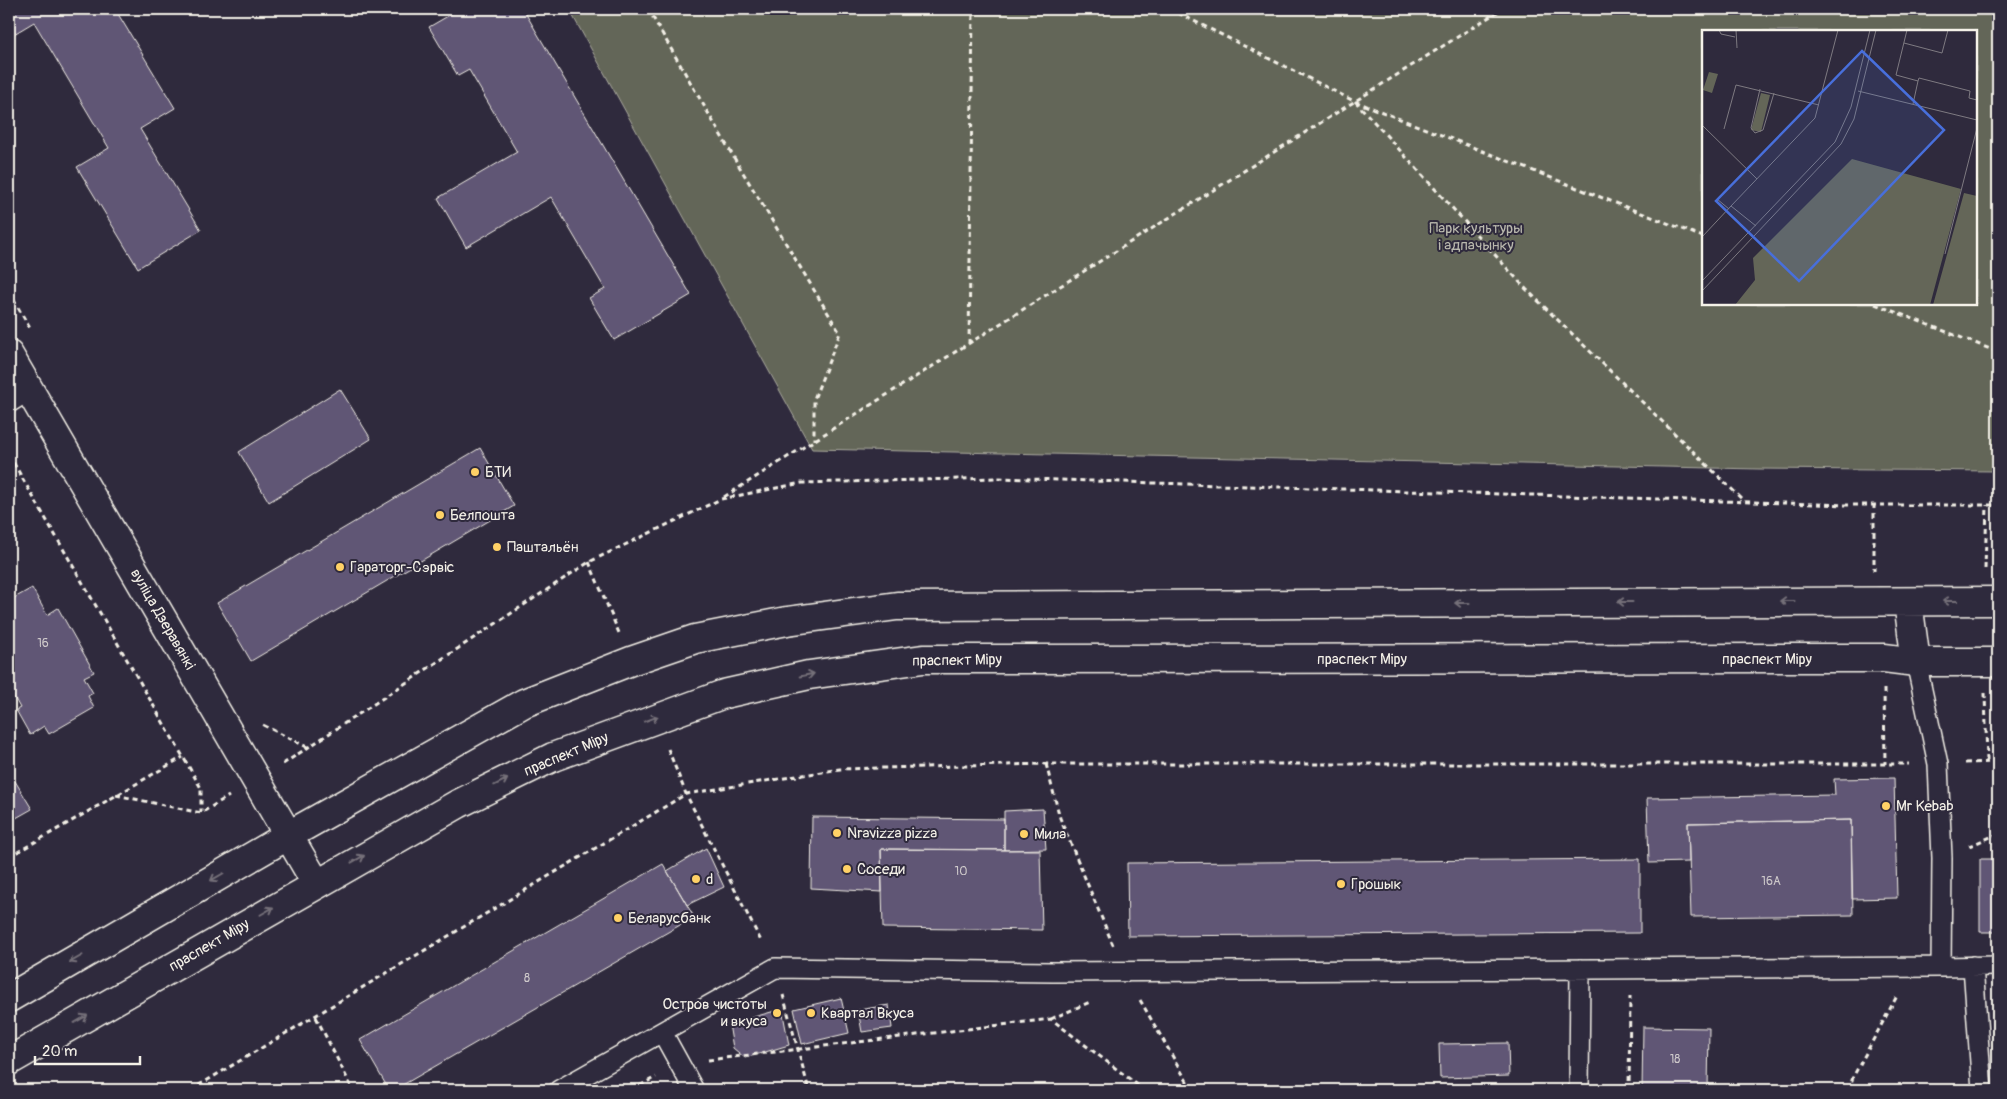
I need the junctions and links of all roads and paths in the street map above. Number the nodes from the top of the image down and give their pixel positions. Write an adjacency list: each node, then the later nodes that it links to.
1 (648, 9): 12 (path)
2 (973, 9): 8 (path)
3 (1170, 9): 5 (path)
4 (1502, 9): 5 (path)
5 (1354, 101): 6 (path); 8 (path); 15 (path)
6 (1702, 237)
7 (1878, 305): 9 (path)
8 (969, 344): 12 (path)
9 (1998, 352)
10 (9, 355): 11 (main road, вуліца Дзеравянкі)
11 (19, 397): 28 (main road, вуліца Дзеравянкі)
12 (814, 441): 14 (path)
13 (9, 455): 22 (path)
14 (721, 499): 15 (path); 21 (path)
15 (1745, 502): 16 (path)
16 (1998, 505)
17 (1998, 601): 18 (main road, one-way to 18)
18 (1908, 602): 19 (main road); 28 (main road, one-way to 28)
19 (1916, 662): 20 (main road, праспект Міру); 25 (lane); 30 (main road, праспект Міру, one-way to 19)
20 (1998, 662)
21 (309, 748)
22 (183, 756): 27 (path); 27 (path)
23 (1998, 762): 25 (path)
24 (1046, 764): 25 (path); 26 (path); 36 (path)
25 (1938, 764): 33 (lane)
26 (686, 794): 34 (path); 40 (path)
27 (116, 795): 29 (path)
28 (289, 835): 30 (main road, вуліца Дзеравянкі); 39 (main road, one-way to 39)
29 (9, 857)
30 (316, 883): 43 (main road, праспект Міру, one-way to 30)
31 (1973, 966): 32 (lane); 33 (lane); 55 (lane)
32 (1998, 966)
33 (1941, 967): 35 (lane)
34 (775, 968): 36 (lane); 41 (lane); 42 (path)
35 (1580, 969): 36 (lane); 52 (lane)
36 (1124, 972): 51 (path)
37 (1630, 987): 53 (path)
38 (1900, 991): 54 (path)
39 (9, 998)
40 (316, 1017): 45 (path); 46 (path)
41 (662, 1032): 44 (lane); 47 (lane)
42 (800, 1049): 44 (path); 49 (path); 50 (path)
43 (9, 1061)
44 (680, 1063): 48 (lane)
45 (191, 1090)
46 (353, 1090)
47 (559, 1090)
48 (694, 1090)
49 (809, 1090)
50 (1144, 1090)
51 (1192, 1090)
52 (1578, 1090)
53 (1629, 1090)
54 (1848, 1090)
55 (1982, 1090)

